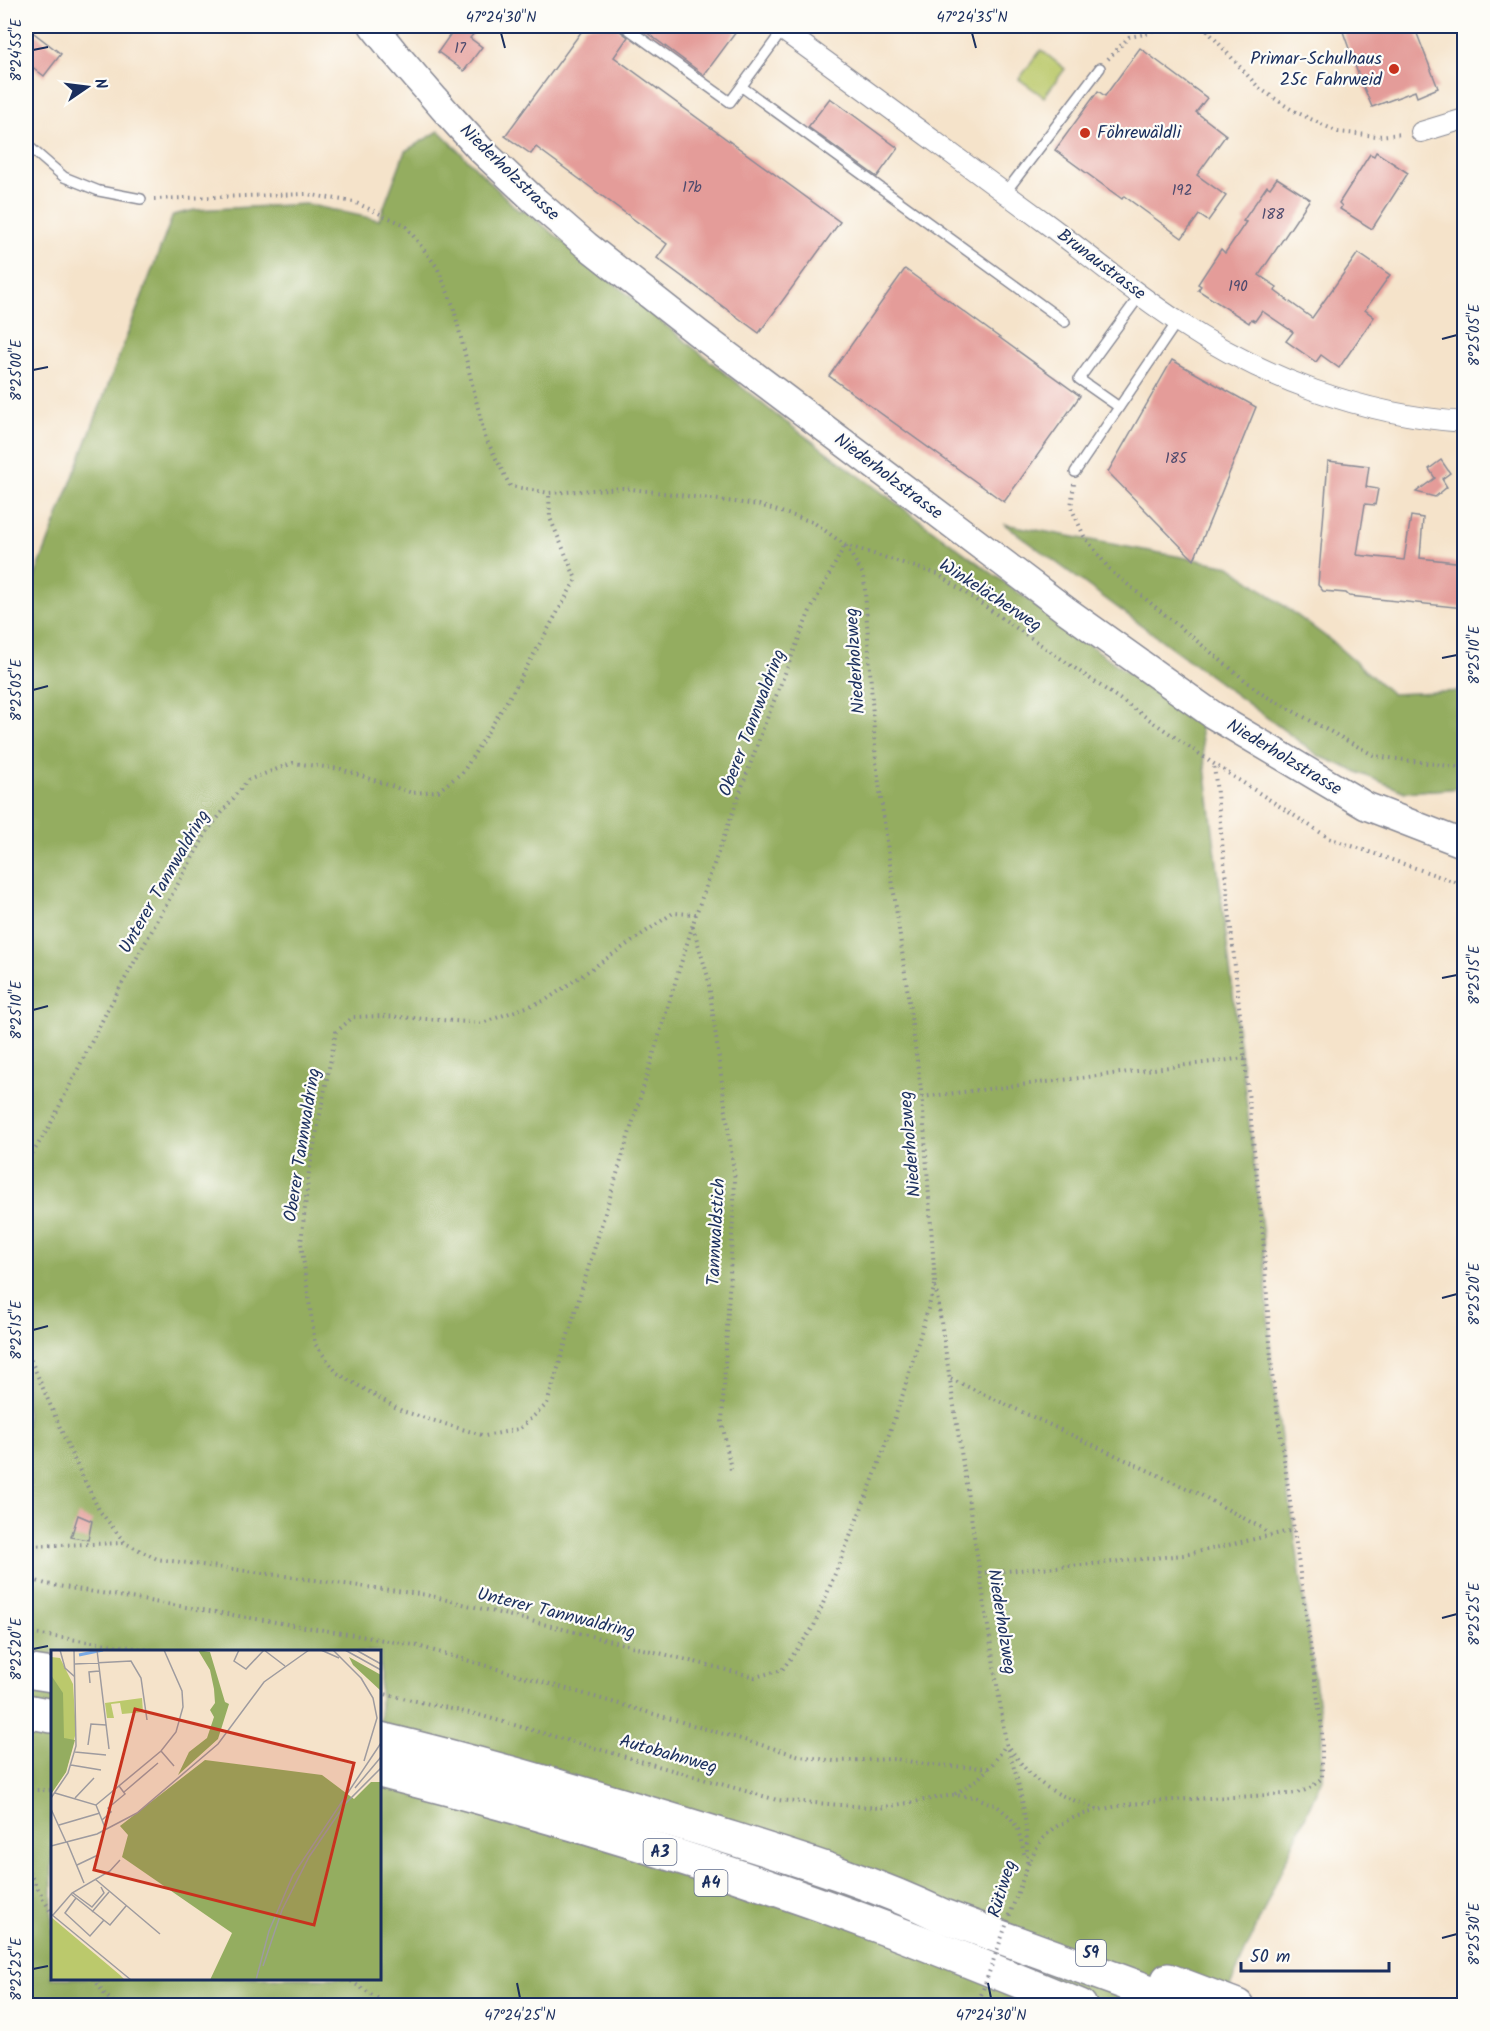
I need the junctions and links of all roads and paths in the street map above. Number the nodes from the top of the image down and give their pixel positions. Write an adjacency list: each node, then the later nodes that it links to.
1 (374, 26): 23 (main road, Niederholzstrasse)
2 (624, 26): 7 (lane)
3 (1157, 26): 6 (path)
4 (1203, 26): 9 (path)
5 (780, 28): 7 (lane); 11 (street, Brunaustrasse)
6 (1100, 68): 11 (lane)
7 (742, 87): 15 (lane)
8 (1464, 119): 9 (street)
9 (1421, 132)
10 (26, 144): 12 (lane)
11 (1005, 194): 13 (street, Brunaustrasse)
12 (141, 199): 19 (path)
13 (1141, 294): 14 (street, Brunaustrasse); 16 (lane)
14 (1177, 321): 16 (lane); 17 (street, Brunaustrasse)
15 (1065, 322)
16 (1119, 407): 18 (lane)
17 (1464, 422)
18 (1075, 472): 22 (path)
19 (549, 494): 20 (path, Winkelächerweg); 29 (path, Unterer Tannwaldring)
20 (845, 545): 21 (path, Winkelächerweg); 25 (path, Oberer Tannwaldring); 28 (path, Niederholzweg)
21 (1214, 764): 24 (path, Winkelächerweg); 27 (path)
22 (1464, 768)
23 (1464, 844)
24 (1464, 885)
25 (696, 914): 26 (path, Oberer Tannwaldring); 26 (path, Oberer Tannwaldring)
26 (693, 926): 34 (path, Tannwaldstich)
27 (1245, 1058): 28 (path); 35 (path)
28 (922, 1097): 31 (path, Niederholzweg)
29 (27, 1158): 30 (path, Unterer Tannwaldring)
30 (26, 1164)
31 (935, 1283): 33 (path, Niederholzweg); 37 (path, Unterer Tannwaldring)
32 (26, 1350): 37 (path, Unterer Tannwaldring)
33 (950, 1379): 36 (path); 39 (path, Niederholzweg)
34 (731, 1470)
35 (1294, 1530): 36 (path); 56 (path)
36 (1269, 1534): 39 (path)
37 (125, 1543): 38 (path)
38 (26, 1546)
39 (979, 1573): 49 (path, Niederholzweg)
40 (26, 1578): 50 (path)
41 (26, 1633): 42 (path)
42 (150, 1650)
43 (26, 1671): 44 (highway)
44 (51, 1675)
45 (381, 1693): 55 (path, Autobahnweg)
46 (26, 1712): 47 (highway)
47 (51, 1716)
48 (381, 1739): 59 (highway, A3)
49 (1006, 1743): 50 (path, Autobahnweg); 56 (path); 58 (path, Rütiweg)
50 (989, 1768): 55 (path, Autobahnweg)
51 (381, 1771): 67 (highway, A3)
52 (381, 1786): 66 (highway, A4)
53 (51, 1790): 54 (path)
54 (26, 1792)
55 (953, 1795): 58 (path, Autobahnweg)
56 (1101, 1810): 58 (path)
57 (26, 1867): 60 (path)
58 (1026, 1870): 65 (path, Rütiweg, bridge)
59 (907, 1899): 68 (highway); 69 (highway, 59)
60 (51, 1912)
61 (95, 1980): 63 (path)
62 (349, 1980): 64 (path)
63 (117, 2006)
64 (390, 2006)
65 (977, 2006)
66 (1035, 2006)
67 (1080, 2006)
68 (1189, 2006)
69 (1237, 2006)

